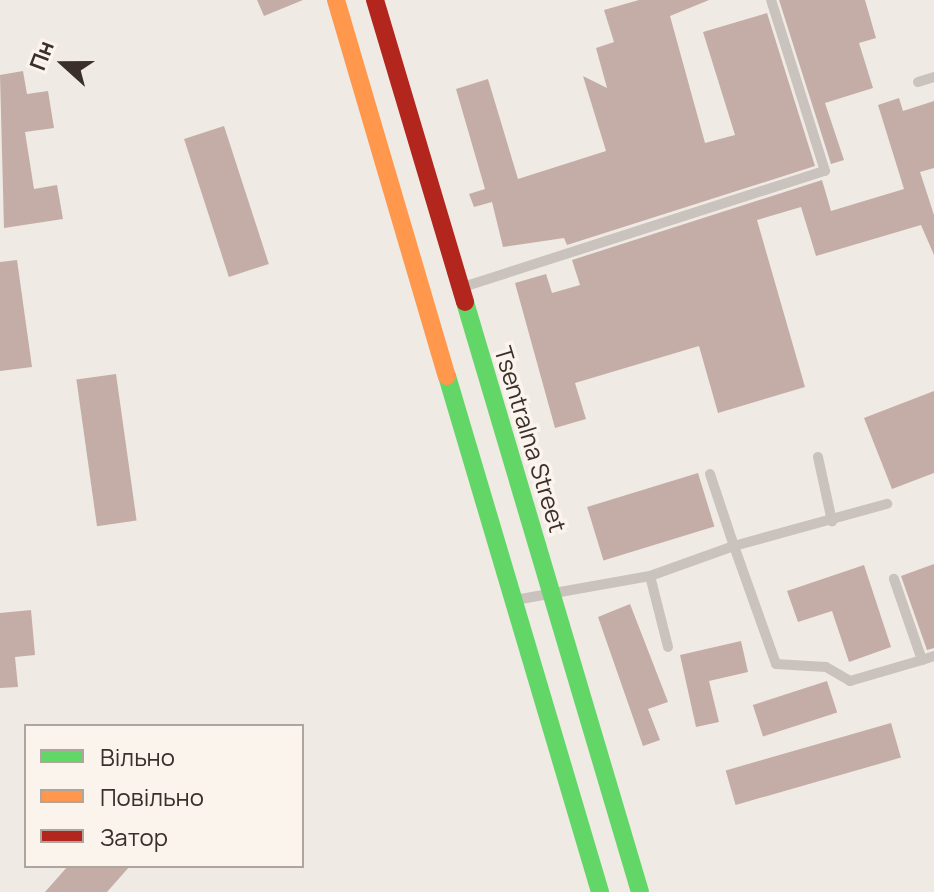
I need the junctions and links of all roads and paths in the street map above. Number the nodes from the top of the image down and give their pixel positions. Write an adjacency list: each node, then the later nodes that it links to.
1 (336, 0): 15 (street)
2 (375, 0): 6 (street, Tsentralna Street)
3 (771, 0): 6 (lane)
4 (934, 77): 5 (lane)
5 (918, 82)
6 (461, 288): 14 (street, Tsentralna Street)
7 (818, 457): 10 (lane)
8 (710, 474): 11 (lane)
9 (887, 504): 10 (lane)
10 (832, 521): 11 (lane)
11 (734, 546): 12 (lane); 18 (lane)
12 (650, 576): 14 (lane); 16 (lane)
13 (894, 579): 18 (lane)
14 (554, 597): 15 (lane); 20 (street, Tsentralna Street)
15 (513, 600): 19 (street)
16 (668, 647)
17 (934, 656): 18 (lane)
18 (922, 660)
19 (600, 892)
20 (640, 892)

